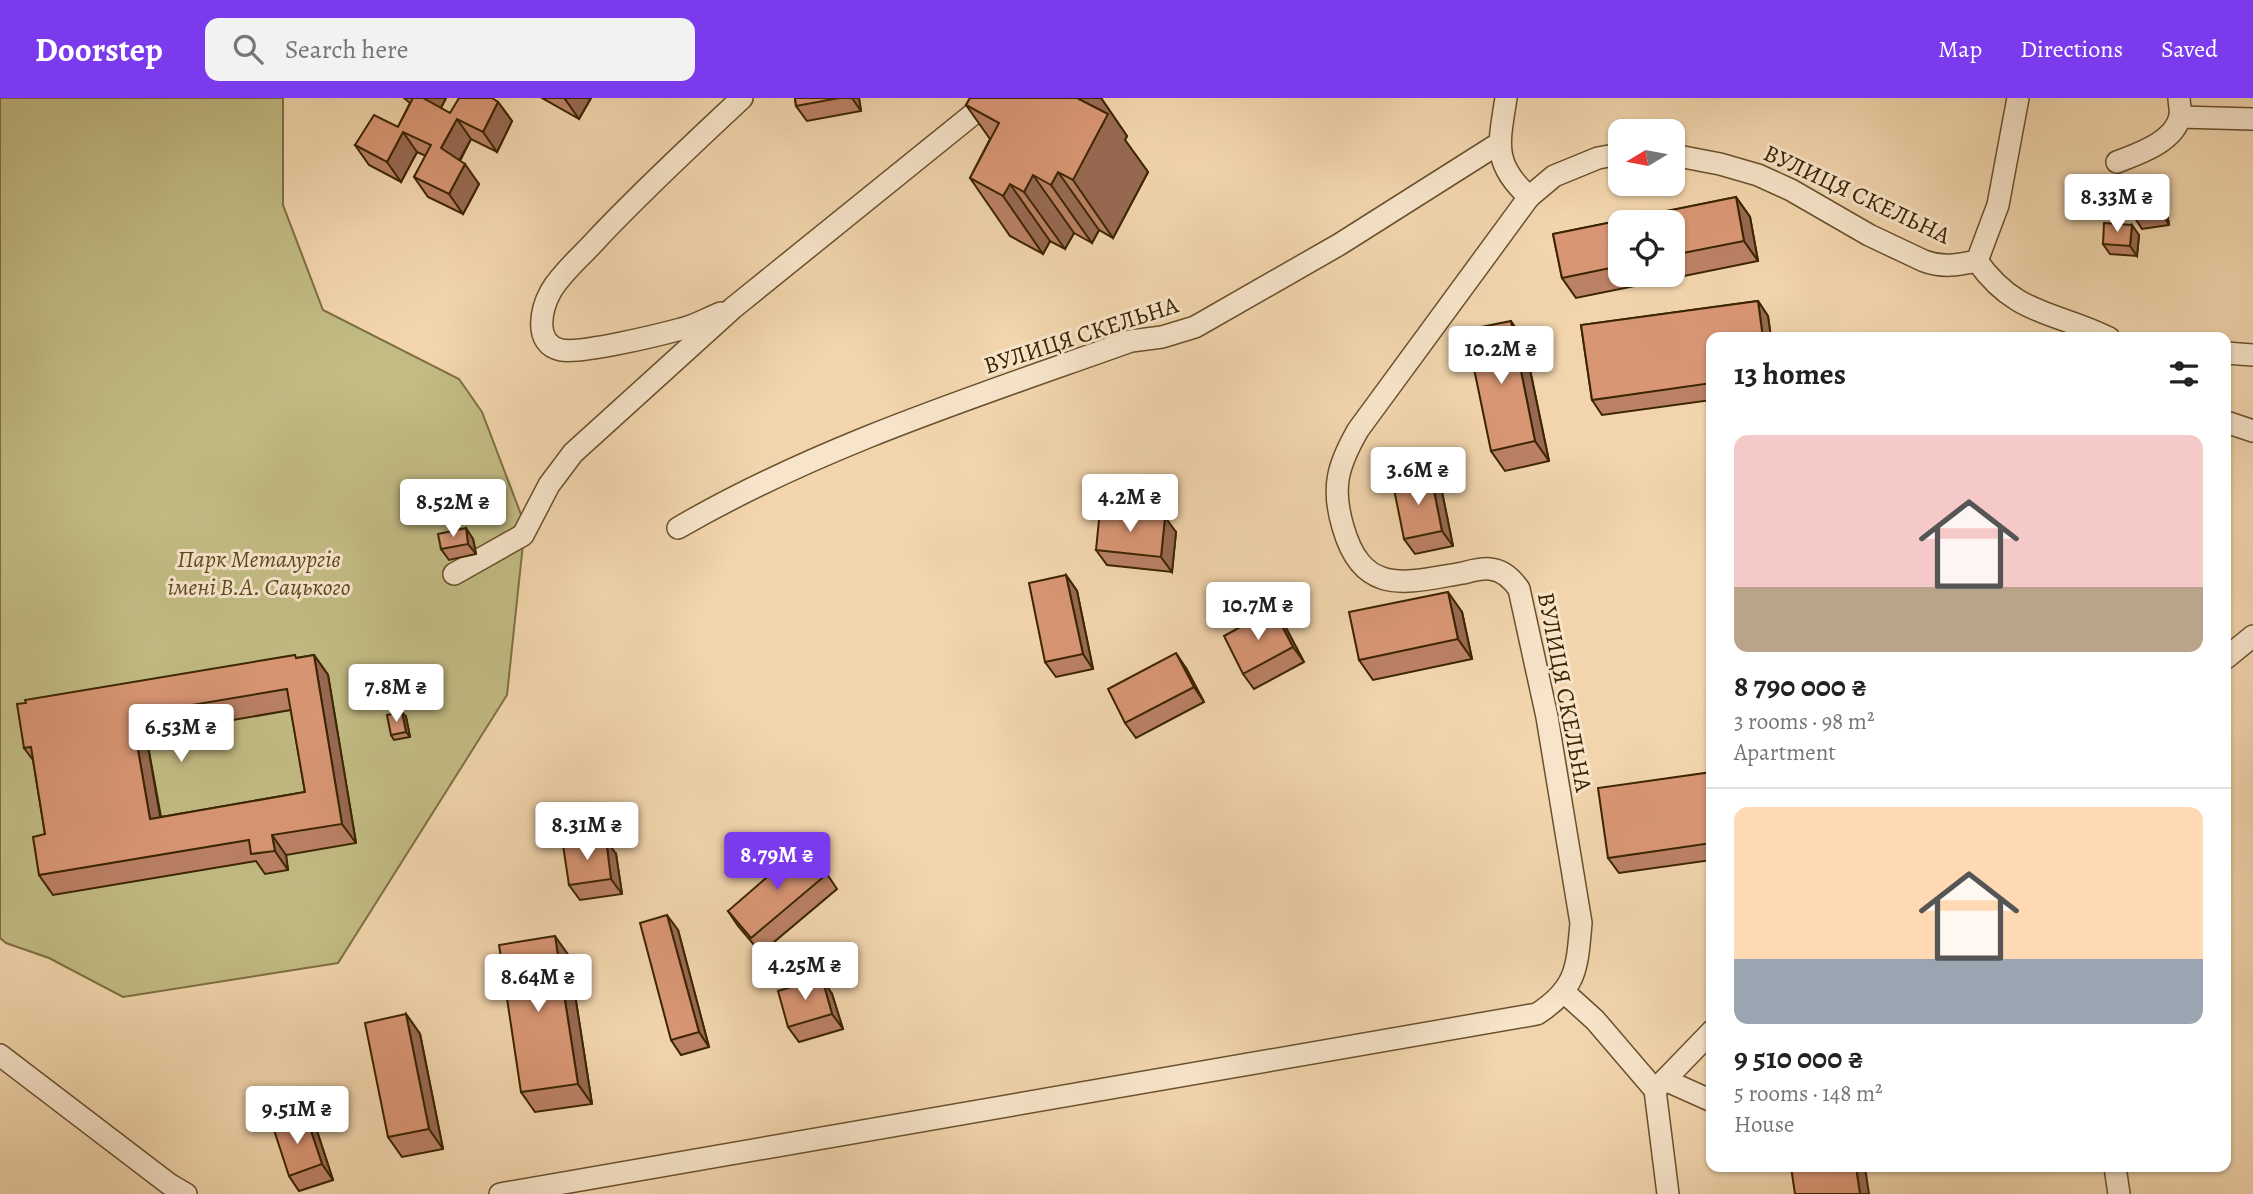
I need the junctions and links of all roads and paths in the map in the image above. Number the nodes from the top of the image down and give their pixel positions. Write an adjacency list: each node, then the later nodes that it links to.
1 (742, 98): 13 (street)
2 (993, 98): 13 (street)
3 (1506, 98): 7 (street)
4 (2018, 98): 12 (street, ВУЛИЦЯ СКЕЛЬНА)
5 (2179, 108): 6 (street); 10 (street)
6 (2253, 119)
7 (1499, 144): 11 (street); 19 (street, ВУЛИЦЯ СКЕЛЬНА)
8 (1608, 156): 11 (street, ВУЛИЦЯ СКЕЛЬНА)
9 (1685, 157): 12 (street, ВУЛИЦЯ СКЕЛЬНА)
10 (2117, 162)
11 (1529, 197): 23 (street, ВУЛИЦЯ СКЕЛЬНА)
12 (1977, 261): 14 (street, ВУЛИЦЯ СКЕЛЬНА)
13 (733, 308): 20 (street)
14 (2094, 332)
15 (2231, 353): 16 (street)
16 (2253, 355)
17 (2231, 424): 18 (street)
18 (2253, 431)
19 (678, 528)
20 (454, 574)
21 (2253, 636): 22 (street)
22 (2231, 654)
23 (1564, 992): 26 (street); 30 (street, ВУЛИЦЯ СКЕЛЬНА)
24 (1706, 1037): 26 (street)
25 (0, 1055): 29 (street)
26 (1660, 1085): 27 (street); 31 (street)
27 (1706, 1099)
28 (2116, 1172): 32 (street)
29 (186, 1194)
30 (500, 1194)
31 (1668, 1194)
32 (2119, 1194)

